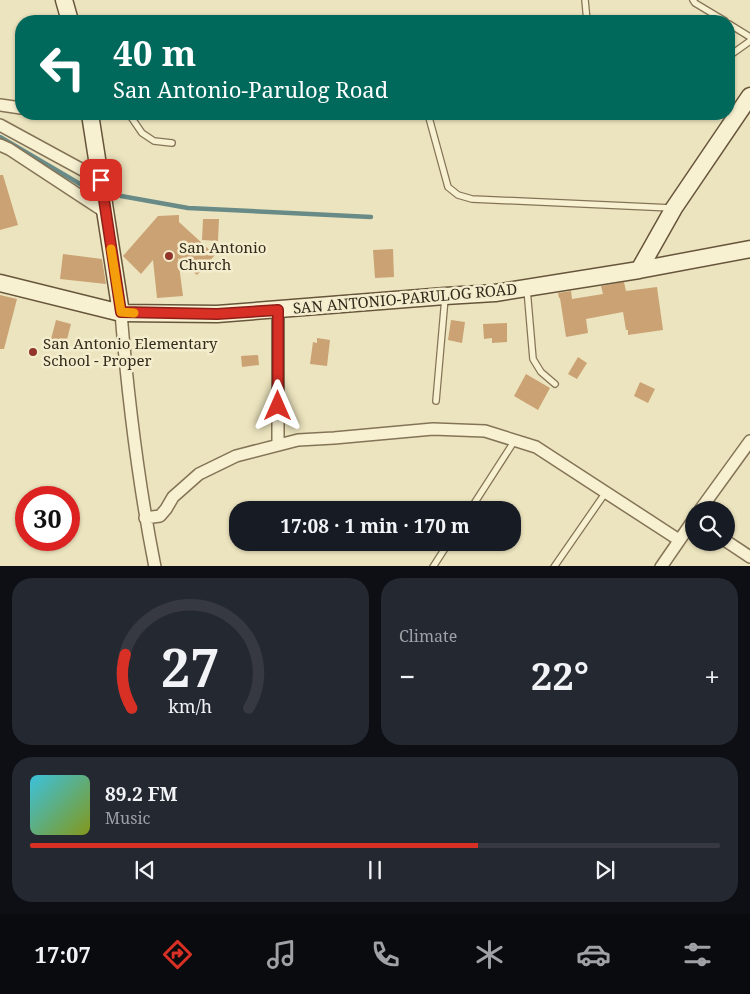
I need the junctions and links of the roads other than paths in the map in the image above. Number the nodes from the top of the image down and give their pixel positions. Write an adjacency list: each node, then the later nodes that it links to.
1 (64, 0): 4 (street)
2 (585, 0): 5 (lane)
3 (693, 0): 6 (lane)
4 (68, 15)
5 (586, 15)
6 (715, 15)
7 (735, 27): 8 (lane)
8 (750, 36)
9 (750, 41): 10 (lane)
10 (735, 52)
11 (750, 96): 14 (street)
12 (0, 105): 13 (street)
13 (15, 107)
14 (735, 118)
15 (91, 120): 22 (street)
16 (133, 120): 20 (lane)
17 (430, 120): 23 (lane)
18 (734, 120): 23 (street)
19 (0, 126): 22 (street)
20 (172, 143)
21 (0, 145): 24 (street)
22 (101, 180): 24 (street)
23 (674, 208): 26 (street)
24 (105, 212): 31 (street)
25 (750, 249): 26 (street, SAN ANTONIO-PARULOG ROAD)
26 (638, 270): 28 (street, SAN ANTONIO-PARULOG ROAD)
27 (0, 283): 31 (street, SAN ANTONIO-PARULOG ROAD)
28 (527, 287): 29 (street, SAN ANTONIO-PARULOG ROAD); 32 (lane)
29 (445, 296): 30 (street, SAN ANTONIO-PARULOG ROAD); 33 (lane)
30 (278, 310): 31 (street, SAN ANTONIO-PARULOG ROAD); 36 (street)
31 (121, 312): 40 (street)
32 (555, 384)
33 (436, 401)
34 (515, 440): 36 (street); 37 (street); 38 (lane)
35 (750, 441): 39 (street)
36 (278, 444): 40 (street)
37 (606, 492): 42 (street); 48 (lane)
38 (476, 501)
39 (707, 501)
40 (145, 518): 46 (street)
41 (685, 532): 42 (street)
42 (679, 540): 49 (street)
43 (735, 547): 45 (street)
44 (442, 551): 47 (lane)
45 (750, 557)
46 (155, 566)
47 (433, 566)
48 (554, 566)
49 (661, 566)

